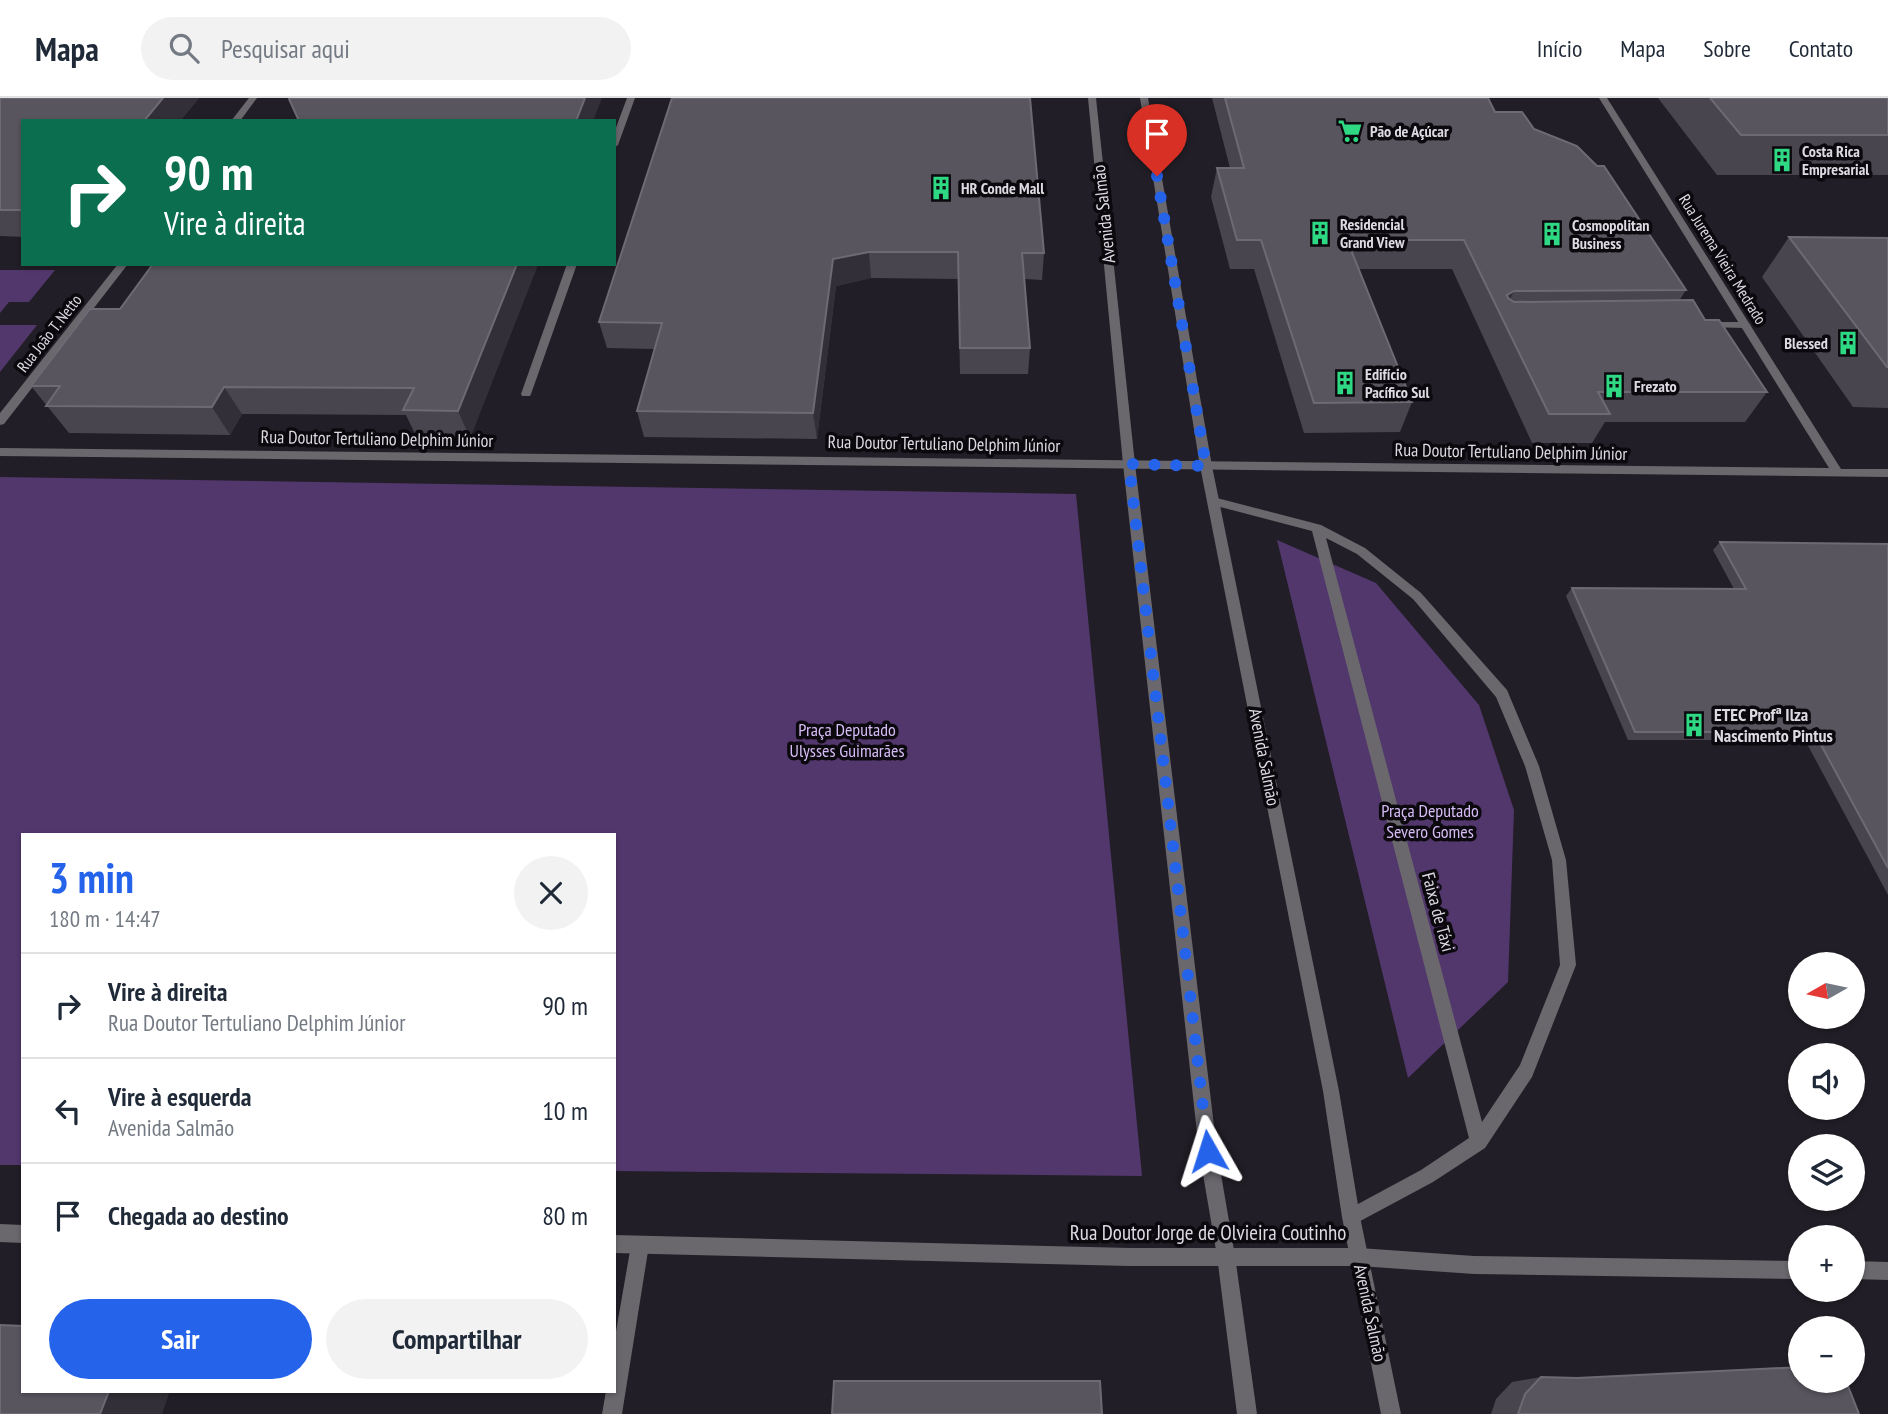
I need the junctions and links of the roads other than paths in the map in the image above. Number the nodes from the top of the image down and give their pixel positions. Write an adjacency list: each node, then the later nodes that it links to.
1 (253, 98): 6 (street)
2 (631, 98): 7 (street)
3 (1092, 98): 15 (street, Avenida Salmão)
4 (1144, 98): 16 (street, Avenida Salmão)
5 (1603, 98): 10 (street, Rua Jurema Vieira Medrado)
6 (237, 119)
7 (616, 139)
8 (121, 266): 13 (street, Rua João T. Netto)
9 (571, 266): 12 (street)
10 (1746, 324): 11 (street); 17 (street, Rua Jurema Vieira Medrado)
11 (1691, 325)
12 (526, 394)
13 (0, 421)
14 (0, 452): 15 (street, Rua Doutor Tertuliano Delphim Júnior)
15 (1129, 464): 16 (street, Rua Doutor Tertuliano Delphim Júnior); 27 (street, Avenida Salmão)
16 (1206, 466): 17 (street, Rua Doutor Tertuliano Delphim Júnior); 19 (street, Avenida Salmão)
17 (1838, 472): 18 (street, Rua Doutor Tertuliano Delphim Júnior)
18 (1888, 473)
19 (1213, 501): 20 (street); 22 (street, Avenida Salmão)
20 (1317, 528): 21 (street, Faixa de Táxi); 21 (street)
21 (1479, 1142): 22 (street)
22 (1351, 1217): 28 (street, Avenida Salmão)
23 (0, 1233): 24 (street)
24 (21, 1234)
25 (616, 1244): 26 (street, Rua Doutor Jorge de Olvieira Coutinho)
26 (640, 1245): 27 (street, Rua Doutor Jorge de Olvieira Coutinho); 32 (street)
27 (1226, 1256): 28 (street, Rua Doutor Jorge de Olvieira Coutinho); 35 (street, Avenida Salmão)
28 (1359, 1257): 29 (street, Rua Doutor Jorge de Olvieira Coutinho); 36 (street, Avenida Salmão)
29 (1788, 1270)
30 (1865, 1270): 31 (street)
31 (1888, 1271)
32 (616, 1390)
33 (615, 1393): 34 (street)
34 (612, 1414)
35 (1247, 1414)
36 (1391, 1414)

